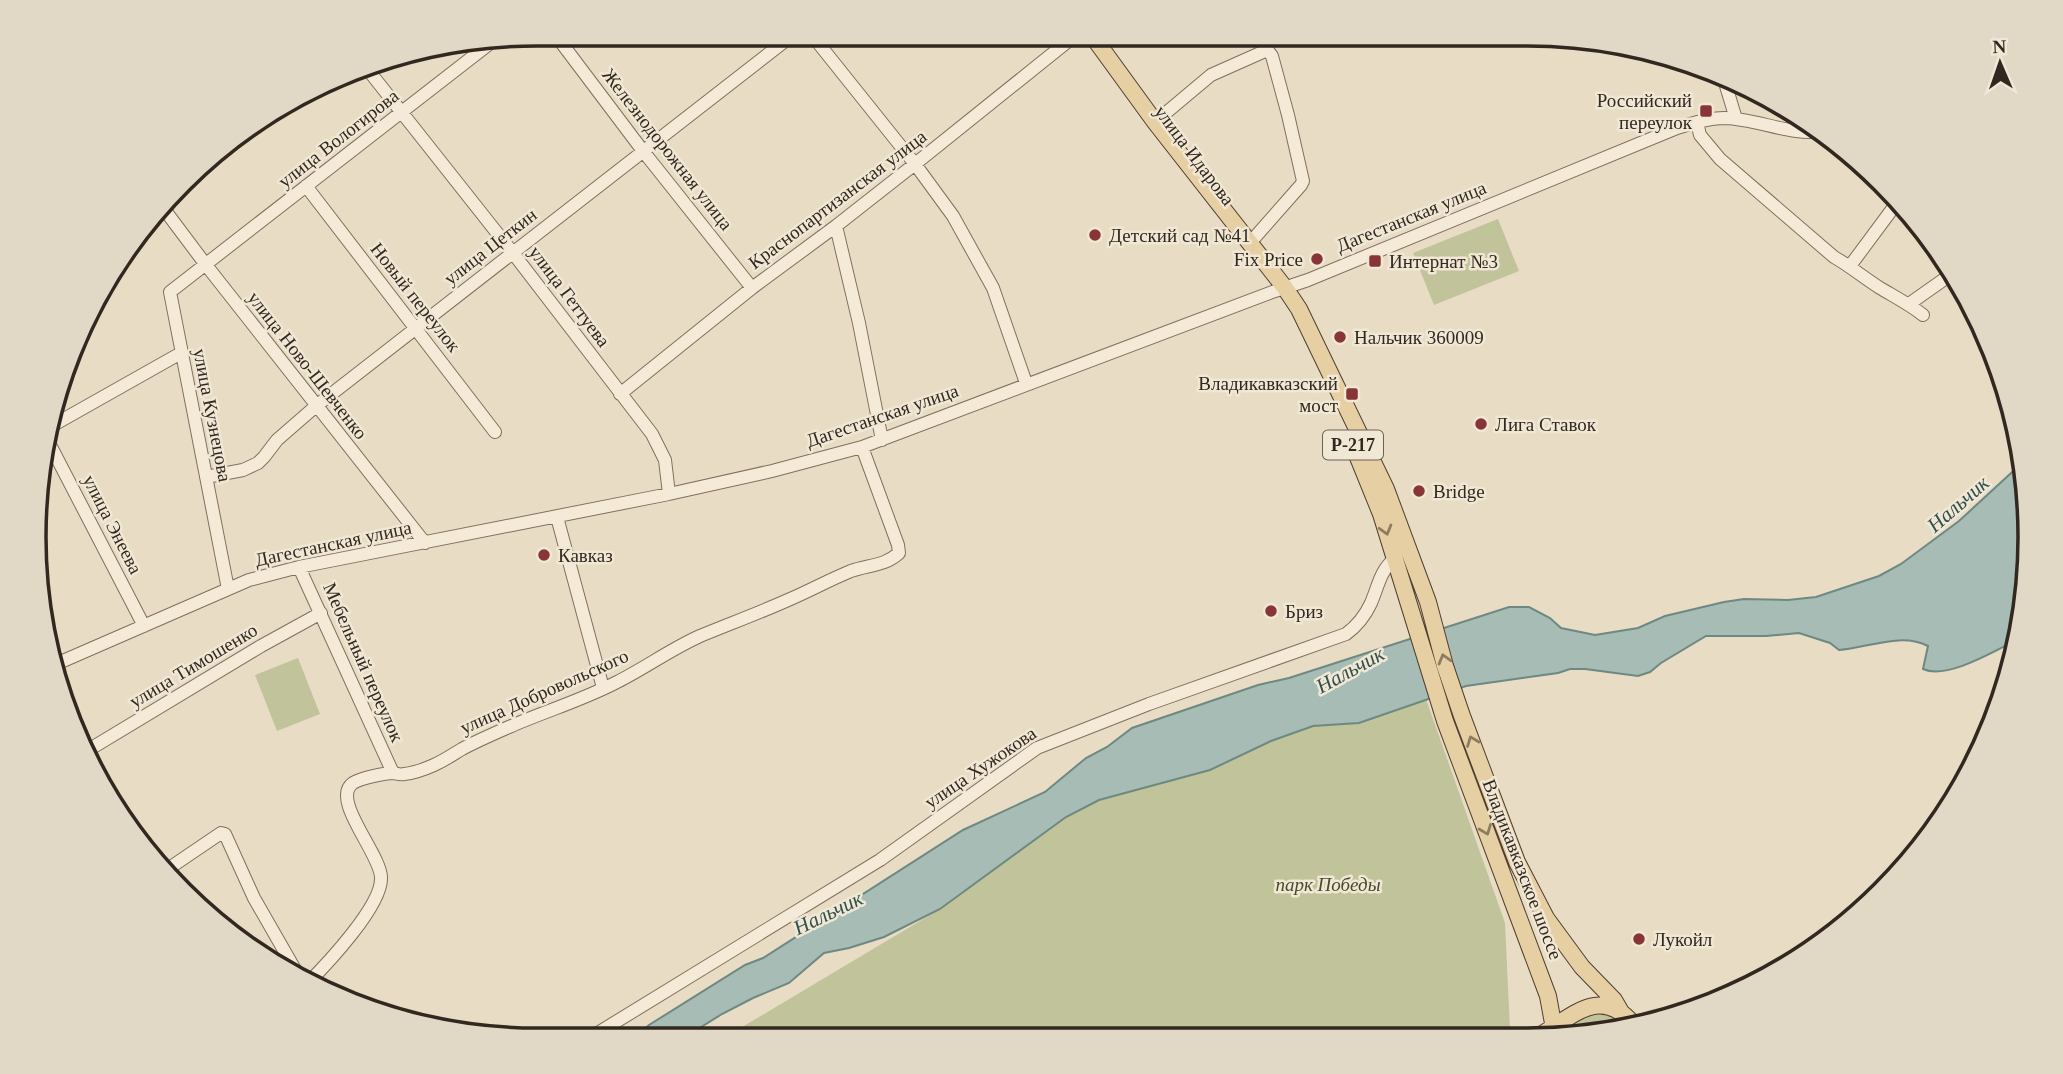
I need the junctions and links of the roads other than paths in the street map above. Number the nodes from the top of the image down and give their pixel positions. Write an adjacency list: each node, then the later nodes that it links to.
1 (564, 46): 15 (street, Железнодорожная улица)
2 (779, 46): 15 (street, улица Цеткин)
3 (821, 46): 16 (street)
4 (1063, 46): 16 (street, Краснопартизанская улица)
5 (1087, 46): 27 (main road, улица Идарова / Р-217)
6 (1100, 46): 12 (main road, улица Идарова / Р-217)
7 (481, 49): 10 (street, улица Вологирова)
8 (372, 75): 10 (street, улица Геттуева)
9 (1727, 89): 11 (street)
10 (401, 112): 17 (street, улица Вологирова); 22 (street, улица Геттуева)
11 (1736, 119): 13 (street, Дагестанская улица); 14 (street, Дагестанская улица)
12 (1155, 122): 21 (main road, улица Идарова / Р-217); 21 (street)
13 (1697, 122): 24 (street); 27 (street, Дагестанская улица)
14 (1804, 132)
15 (643, 151): 22 (street, улица Цеткин); 26 (street, Железнодорожная улица)
16 (915, 164): 20 (street, Краснопартизанская улица); 32 (street)
17 (306, 186): 23 (street, улица Вологирова); 30 (street, Новый переулок)
18 (1892, 209): 24 (street)
19 (167, 213): 23 (street, улица Ново-Шевченко)
20 (836, 226): 26 (street, Краснопартизанская улица); 37 (street)
21 (1249, 244): 27 (main road, улица Идарова / Р-217)
22 (513, 253): 30 (street, улица Цеткин); 33 (street, улица Геттуева)
23 (206, 265): 31 (street, улица Кузнецова); 34 (street, улица Ново-Шевченко)
24 (1850, 266): 28 (street)
25 (1944, 279): 28 (street)
26 (752, 288): 33 (street, Краснопартизанская улица)
27 (1280, 289): 32 (street, Дагестанская улица); 44 (main road, улица Идарова / Р-217, one-way to 44); 51 (main road, улица Идарова / Р-217, one-way to 27)
28 (1909, 304): 29 (street)
29 (1923, 315)
30 (416, 328): 34 (street, улица Цеткин); 36 (street, Новый переулок)
31 (181, 353): 35 (street); 40 (street, улица Кузнецова)
32 (1026, 383): 37 (street, Дагестанская улица)
33 (620, 394): 41 (street, улица Геттуева)
34 (316, 406): 40 (street, улица Цеткин); 43 (street, улица Ново-Шевченко)
35 (59, 422)
36 (495, 432)
37 (882, 440): 38 (street, Дагестанская улица)
38 (862, 447): 41 (street, Дагестанская улица); 50 (street, улица Добровольского)
39 (53, 451): 48 (street, улица Энеева)
40 (206, 477): 46 (street, улица Кузнецова)
41 (669, 494): 42 (street, Дагестанская улица)
42 (557, 517): 43 (street, Дагестанская улица); 50 (street)
43 (425, 543): 45 (street, Дагестанская улица)
44 (1394, 559): 52 (main road, улица Идарова / Р-217); 62 (street, улица Хужокова)
45 (299, 567): 46 (street, Дагестанская улица); 47 (street, Мебельный переулок)
46 (228, 589): 48 (street, Дагестанская улица)
47 (321, 613): 53 (street, улица Тимошенко); 54 (street, Мебельный переулок)
48 (144, 626): 49 (street, Дагестанская улица)
49 (61, 661)
50 (603, 688): 54 (street, улица Добровольского)
51 (1462, 716): 58 (main road, Владикавказское шоссе / Р-217, one-way to 51)
52 (1445, 721): 60 (main road, Владикавказское шоссе / Р-217, one-way to 60)
53 (93, 746)
54 (393, 773): 57 (street, улица Добровольского)
55 (172, 866): 56 (street)
56 (291, 963)
57 (315, 976)
58 (1629, 1017)
59 (1627, 1018): 61 (main road, Р-217)
60 (1556, 1027)
61 (1560, 1027)
62 (607, 1028)

